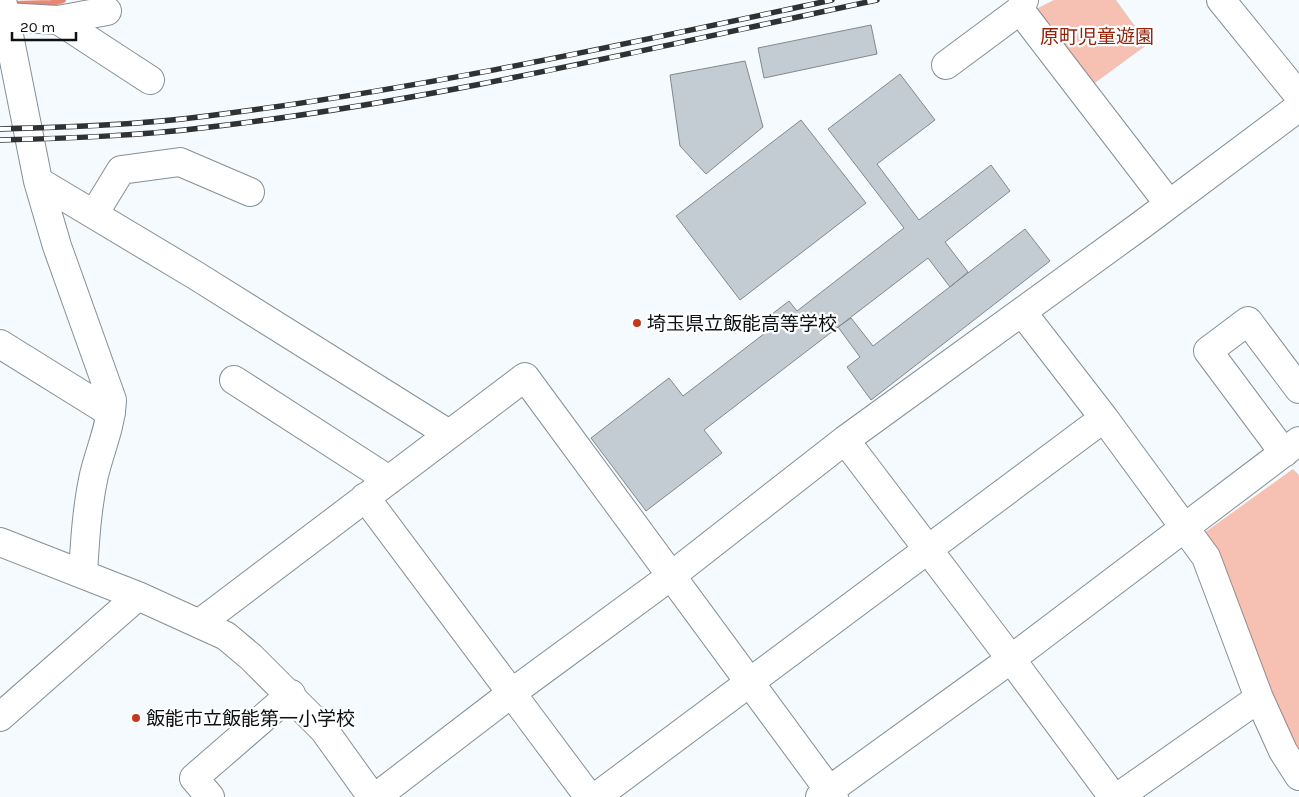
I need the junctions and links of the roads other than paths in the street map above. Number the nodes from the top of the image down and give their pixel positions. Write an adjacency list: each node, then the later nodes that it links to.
1 (1221, 0): 8 (street)
2 (1022, 5): 6 (street); 12 (street)
3 (107, 11): 5 (street)
4 (2, 12): 5 (street); 10 (street)
5 (58, 20): 7 (street)
6 (946, 65)
7 (150, 80)
8 (1299, 96)
9 (1299, 106): 12 (street)
10 (38, 181): 13 (street); 18 (street)
11 (250, 192): 13 (street)
12 (1169, 204): 14 (street)
13 (94, 214): 20 (street)
14 (1022, 312): 19 (street); 21 (street)
15 (0, 344): 18 (street)
16 (234, 380): 23 (street)
17 (1299, 389): 22 (street)
18 (111, 413): 28 (street)
19 (1104, 418): 25 (street); 27 (street)
20 (449, 434): 23 (street); 29 (street)
21 (845, 440): 27 (street); 29 (street)
22 (1292, 447): 25 (street)
23 (389, 480): 24 (street)
24 (365, 497): 31 (street); 34 (street)
25 (1184, 529): 32 (street); 36 (street)
26 (0, 542): 28 (street)
27 (928, 549): 32 (street); 33 (street)
28 (83, 573): 30 (street)
29 (671, 576): 33 (street); 34 (street)
30 (138, 596): 31 (street); 37 (street)
31 (200, 622): 35 (street)
32 (1011, 659): 39 (street); 45 (street)
33 (749, 682): 39 (street); 44 (street)
34 (513, 692): 42 (street); 43 (street)
35 (291, 694): 40 (street); 41 (street)
36 (1259, 698): 38 (street); 46 (street)
37 (0, 717)
38 (1299, 776)
39 (828, 795)
40 (210, 797)
41 (372, 797)
42 (376, 797)
43 (589, 797)
44 (596, 797)
45 (1113, 797)
46 (1118, 797)

